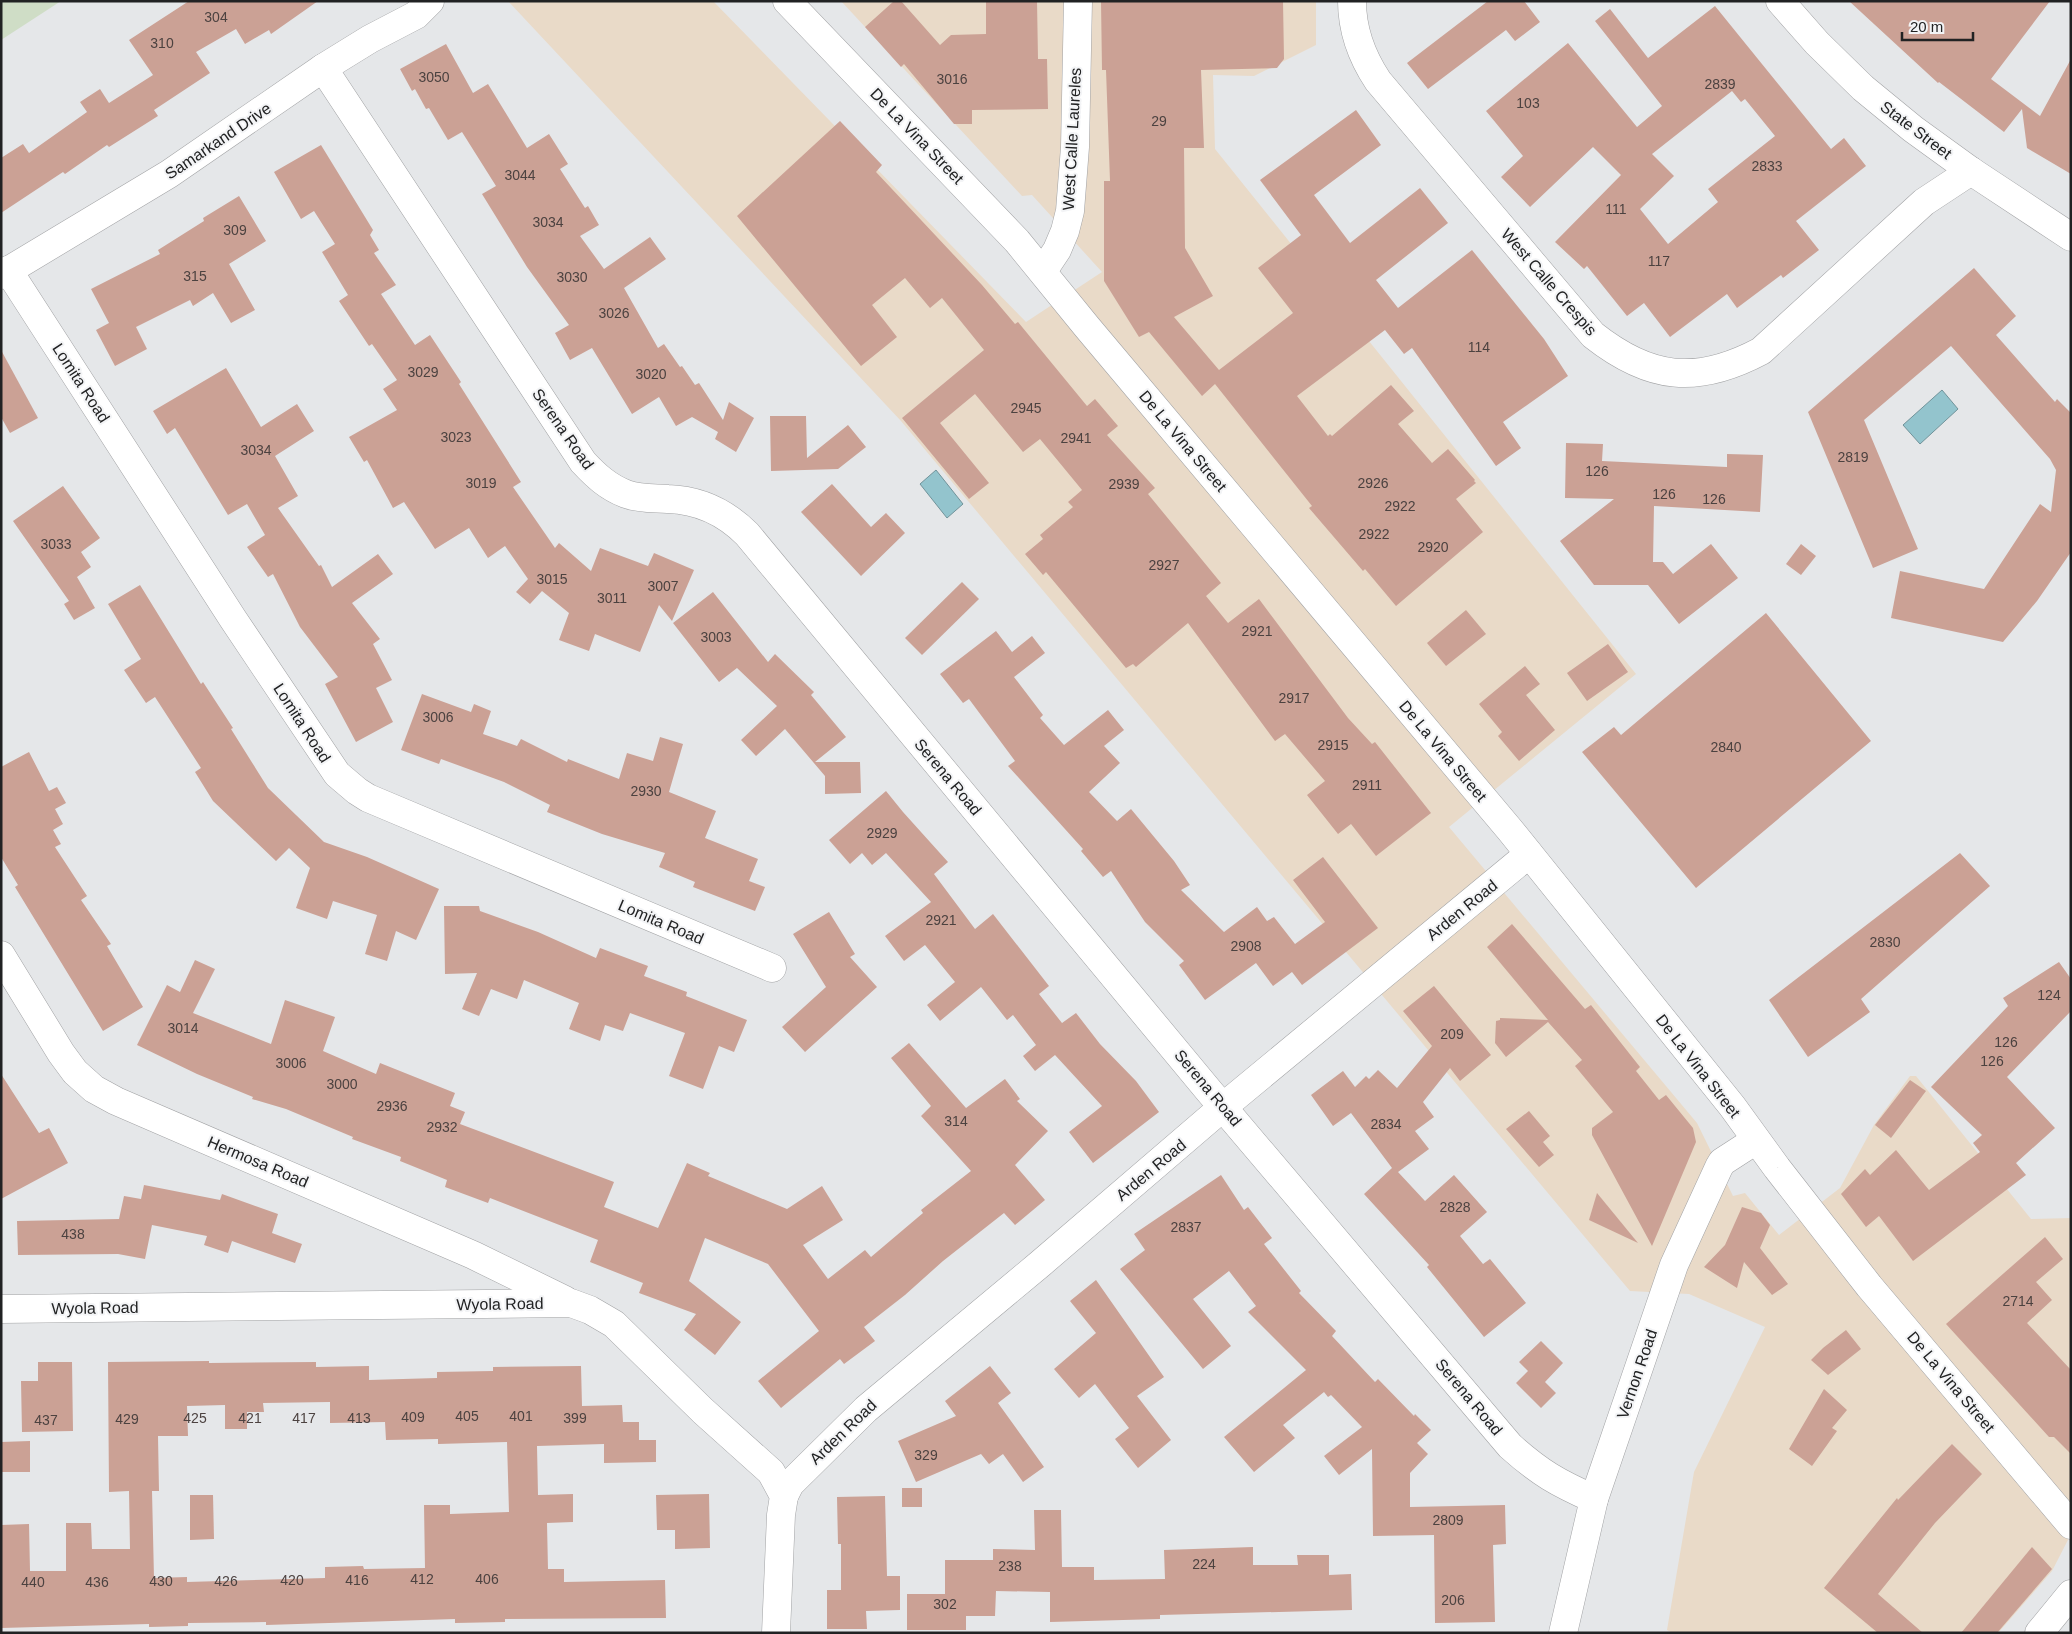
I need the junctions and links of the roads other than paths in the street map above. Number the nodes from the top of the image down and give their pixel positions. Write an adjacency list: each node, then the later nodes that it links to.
1 (430, 1): 6 (street, Samarkand Drive)
2 (788, 1): 9 (street, De La Vina Street)
3 (1078, 1): 9 (street, West Calle Laureles)
4 (1352, 1): 7 (street, West Calle Crespis)
5 (1780, 1): 7 (street, State Street)
6 (323, 68): 10 (street, Samarkand Drive); 14 (street, Serena Road)
7 (1971, 170): 8 (street, State Street)
8 (2071, 237)
9 (1043, 271): 11 (street, De La Vina Street)
10 (5, 272): 13 (street, Lomita Road)
11 (1529, 854): 14 (street, Arden Road); 15 (street, De La Vina Street)
12 (1, 955): 16 (street, Hermosa Road)
13 (772, 968)
14 (1223, 1107): 18 (street, Arden Road); 19 (street, Serena Road)
15 (1756, 1140): 19 (street, Vernon Road); 20 (street, De La Vina Street)
16 (571, 1303): 17 (street, Wyola Road); 18 (street, Wyola Road)
17 (1, 1309)
18 (784, 1496): 22 (street)
19 (1594, 1499): 23 (street, Vernon Road)
20 (2071, 1526)
21 (2071, 1594): 24 (street)
22 (776, 1633)
23 (1563, 1633)
24 (2039, 1633)

